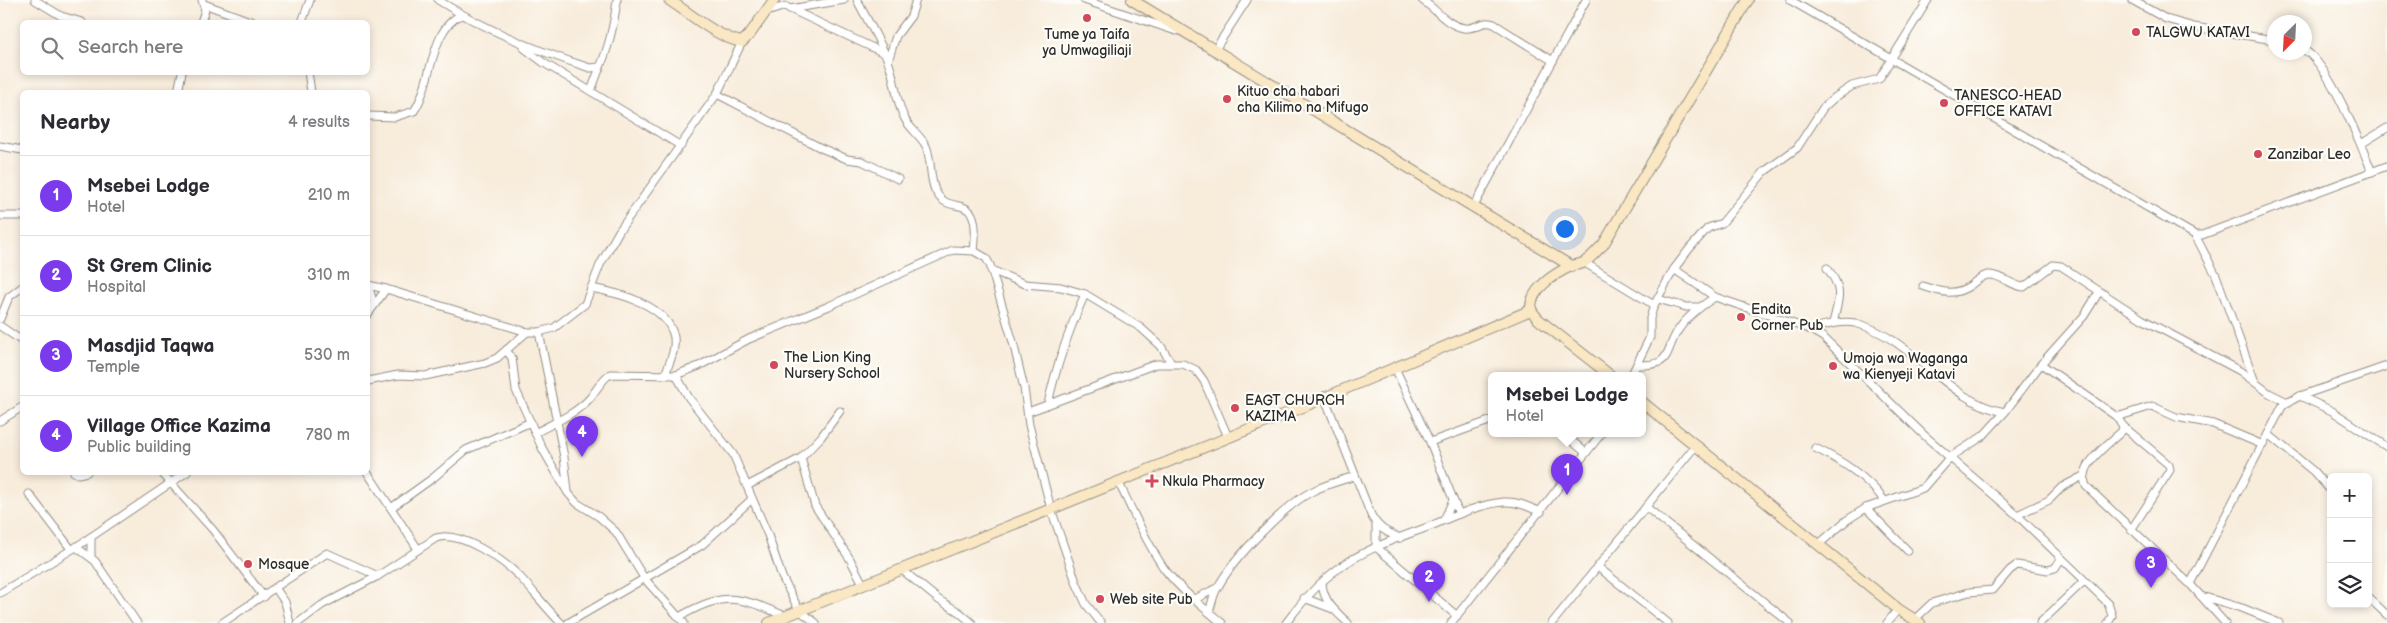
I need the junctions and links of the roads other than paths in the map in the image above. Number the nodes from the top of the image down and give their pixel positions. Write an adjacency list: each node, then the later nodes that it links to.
1 (34, 0): 23 (street)
2 (310, 0): 26 (street)
3 (438, 0): 22 (street)
4 (617, 0): 37 (street)
5 (669, 0): 30 (street)
6 (774, 0): 21 (street)
7 (844, 0): 20 (street)
8 (857, 0): 32 (street)
9 (916, 0): 35 (street)
10 (1084, 0): 27 (street)
11 (1132, 0): 27 (street)
12 (1247, 0): 31 (street)
13 (1422, 0): 36 (street)
14 (1586, 0): 36 (street)
15 (1748, 0): 58 (street)
16 (1790, 0): 34 (street)
17 (1928, 0): 34 (street)
18 (2132, 0): 28 (street)
19 (203, 2): 24 (street); 25 (street)
20 (790, 8): 21 (street); 32 (street)
21 (767, 12): 30 (street)
22 (462, 15): 29 (street); 44 (street)
23 (75, 20)
24 (202, 20)
25 (248, 20)
26 (303, 20)
27 (1193, 36): 31 (street)
28 (2267, 39)
29 (516, 42): 37 (street); 42 (street)
30 (742, 42): 43 (street)
31 (1214, 51): 53 (street)
32 (884, 53): 35 (street)
33 (2312, 55): 46 (street)
34 (1892, 60): 56 (street); 61 (street)
35 (888, 61): 57 (street)
36 (1553, 61): 53 (street)
37 (600, 67): 42 (street)
38 (181, 75): 40 (street)
39 (308, 75): 41 (street)
40 (178, 90)
41 (311, 90)
42 (591, 91): 48 (street)
43 (717, 94): 48 (street); 52 (street)
44 (370, 116)
45 (2387, 128): 46 (street)
46 (2360, 144): 51 (street)
47 (0, 146): 49 (street)
48 (681, 146): 65 (street)
49 (20, 150)
50 (2387, 166): 51 (street)
51 (2372, 172): 56 (street)
52 (898, 179)
53 (1474, 206): 59 (street)
54 (0, 216): 55 (street)
55 (20, 216)
56 (2195, 235): 96 (street)
57 (974, 251): 62 (street); 94 (street)
58 (1585, 263): 59 (street); 74 (street)
59 (1571, 266): 76 (street)
60 (1827, 268): 79 (street)
61 (1674, 269): 71 (street); 72 (street)
62 (991, 270): 70 (street); 104 (street)
63 (370, 285): 67 (street)
64 (1923, 286): 69 (street)
65 (591, 288): 83 (street); 93 (street)
66 (20, 289): 78 (street)
67 (386, 289): 73 (street); 82 (street)
68 (370, 291): 73 (street)
69 (2099, 292): 87 (street); 96 (street)
70 (1085, 294): 86 (street); 100 (street)
71 (1715, 297): 75 (street); 81 (street)
72 (1658, 299): 74 (street); 75 (street)
73 (374, 304): 77 (street)
74 (1654, 306): 88 (street)
75 (1700, 307): 88 (street)
76 (1532, 310): 90 (street); 91 (street)
77 (370, 311)
78 (0, 319)
79 (1833, 323): 81 (street); 105 (street)
80 (0, 326): 84 (street)
81 (1809, 328): 124 (street)
82 (527, 332): 83 (street); 85 (street)
83 (539, 332): 110 (street)
84 (20, 340)
85 (506, 350): 95 (street); 109 (street)
86 (1171, 363): 100 (street); 114 (street)
87 (2041, 364): 105 (street); 106 (street)
88 (1637, 365): 92 (street)
89 (2387, 366): 98 (street)
90 (1395, 368): 97 (street); 117 (street)
91 (1606, 372)
92 (1633, 372)
93 (665, 375): 94 (street); 110 (street)
94 (676, 375): 132 (street)
95 (370, 381)
96 (2255, 382): 99 (street)
97 (1324, 396): 114 (street); 129 (street)
98 (2300, 396): 99 (street); 120 (street)
99 (2287, 402): 113 (street)
100 (1048, 404): 104 (street)
101 (1646, 405): 118 (street)
102 (20, 407): 107 (street)
103 (840, 411): 123 (street)
104 (1028, 412): 142 (street)
105 (2005, 412): 124 (street)
106 (2117, 417): 111 (street); 119 (street)
107 (0, 421)
108 (1488, 421): 117 (street)
109 (531, 422): 112 (street); 140 (street)
110 (555, 422): 112 (street); 134 (street)
111 (2123, 426): 128 (street); 148 (street)
112 (535, 433): 134 (street)
113 (2268, 434): 119 (street); 133 (street)
114 (1228, 437): 130 (street)
115 (1567, 437): 122 (street)
116 (1599, 437): 122 (street)
117 (1430, 442): 137 (street)
118 (1696, 445): 139 (street); 151 (street)
119 (2262, 445): 165 (street)
120 (2387, 447)
121 (1815, 448): 138 (street)
122 (1586, 453): 143 (street)
123 (801, 458): 132 (street); 164 (street)
124 (1950, 458): 138 (street); 145 (street)
125 (163, 475): 131 (street)
126 (182, 475): 131 (street)
127 (370, 475): 140 (street)
128 (2085, 475): 145 (street); 148 (street)
129 (1355, 476): 147 (street); 166 (street)
130 (1118, 481): 142 (street); 172 (street)
131 (170, 483): 149 (street); 170 (street)
132 (747, 486): 136 (street)
133 (2327, 487)
134 (568, 493): 161 (street)
135 (29, 494): 153 (street)
136 (752, 499): 161 (street); 176 (street)
137 (1454, 500): 144 (street); 146 (street)
138 (1884, 500): 141 (street)
139 (1646, 507): 158 (street); 199 (street)
140 (391, 508): 154 (street)
141 (1866, 508): 151 (street); 155 (street)
142 (1051, 510): 159 (street); 192 (street)
143 (1541, 512): 144 (street); 180 (street)
144 (1459, 514): 146 (street)
145 (2017, 515): 157 (street)
146 (1444, 520): 150 (street)
147 (1376, 525): 150 (street); 152 (street)
148 (2131, 530): 165 (street)
149 (91, 537): 153 (street); 156 (street)
150 (1400, 538): 152 (street)
151 (1819, 544): 175 (street)
152 (1376, 547): 163 (street); 180 (street)
153 (73, 548): 156 (street); 168 (street)
154 (418, 549): 160 (street); 187 (street)
155 (1908, 551)
156 (91, 556): 183 (street)
157 (2061, 559): 162 (street); 182 (street)
158 (1598, 567): 197 (street); 198 (street)
159 (901, 570): 164 (street); 191 (street)
160 (378, 576): 167 (street); 186 (street)
161 (644, 578): 181 (street); 188 (street)
162 (2084, 581): 201 (street); 202 (street)
163 (1322, 583): 171 (street); 174 (street)
164 (862, 584): 176 (street)
165 (2190, 584): 169 (street)
166 (1217, 588): 172 (street); 177 (street)
167 (276, 589): 170 (street); 185 (street)
168 (0, 593)
169 (2201, 596): 203 (street); 204 (street)
170 (264, 597): 184 (street)
171 (1304, 598): 174 (street); 194 (street)
172 (1195, 599): 177 (street)
173 (2372, 600): 178 (street)
174 (1334, 609): 195 (street)
175 (1898, 609): 182 (street); 200 (street)
176 (799, 610): 179 (street); 190 (street)
177 (1209, 612): 193 (street)
178 (2387, 615)
179 (785, 616): 181 (street); 189 (street)
180 (1457, 616): 196 (street)
181 (681, 620)
182 (1918, 621)
183 (137, 623)
184 (222, 623)
185 (290, 623)
186 (298, 623)
187 (561, 623)
188 (568, 623)
189 (769, 623)
190 (816, 623)
191 (972, 623)
192 (1101, 623)
193 (1222, 623)
194 (1286, 623)
195 (1348, 623)
196 (1451, 623)
197 (1552, 623)
198 (1668, 623)
199 (1790, 623)
200 (1887, 623)
201 (2040, 623)
202 (2108, 623)
203 (2225, 623)
204 (2279, 623)

